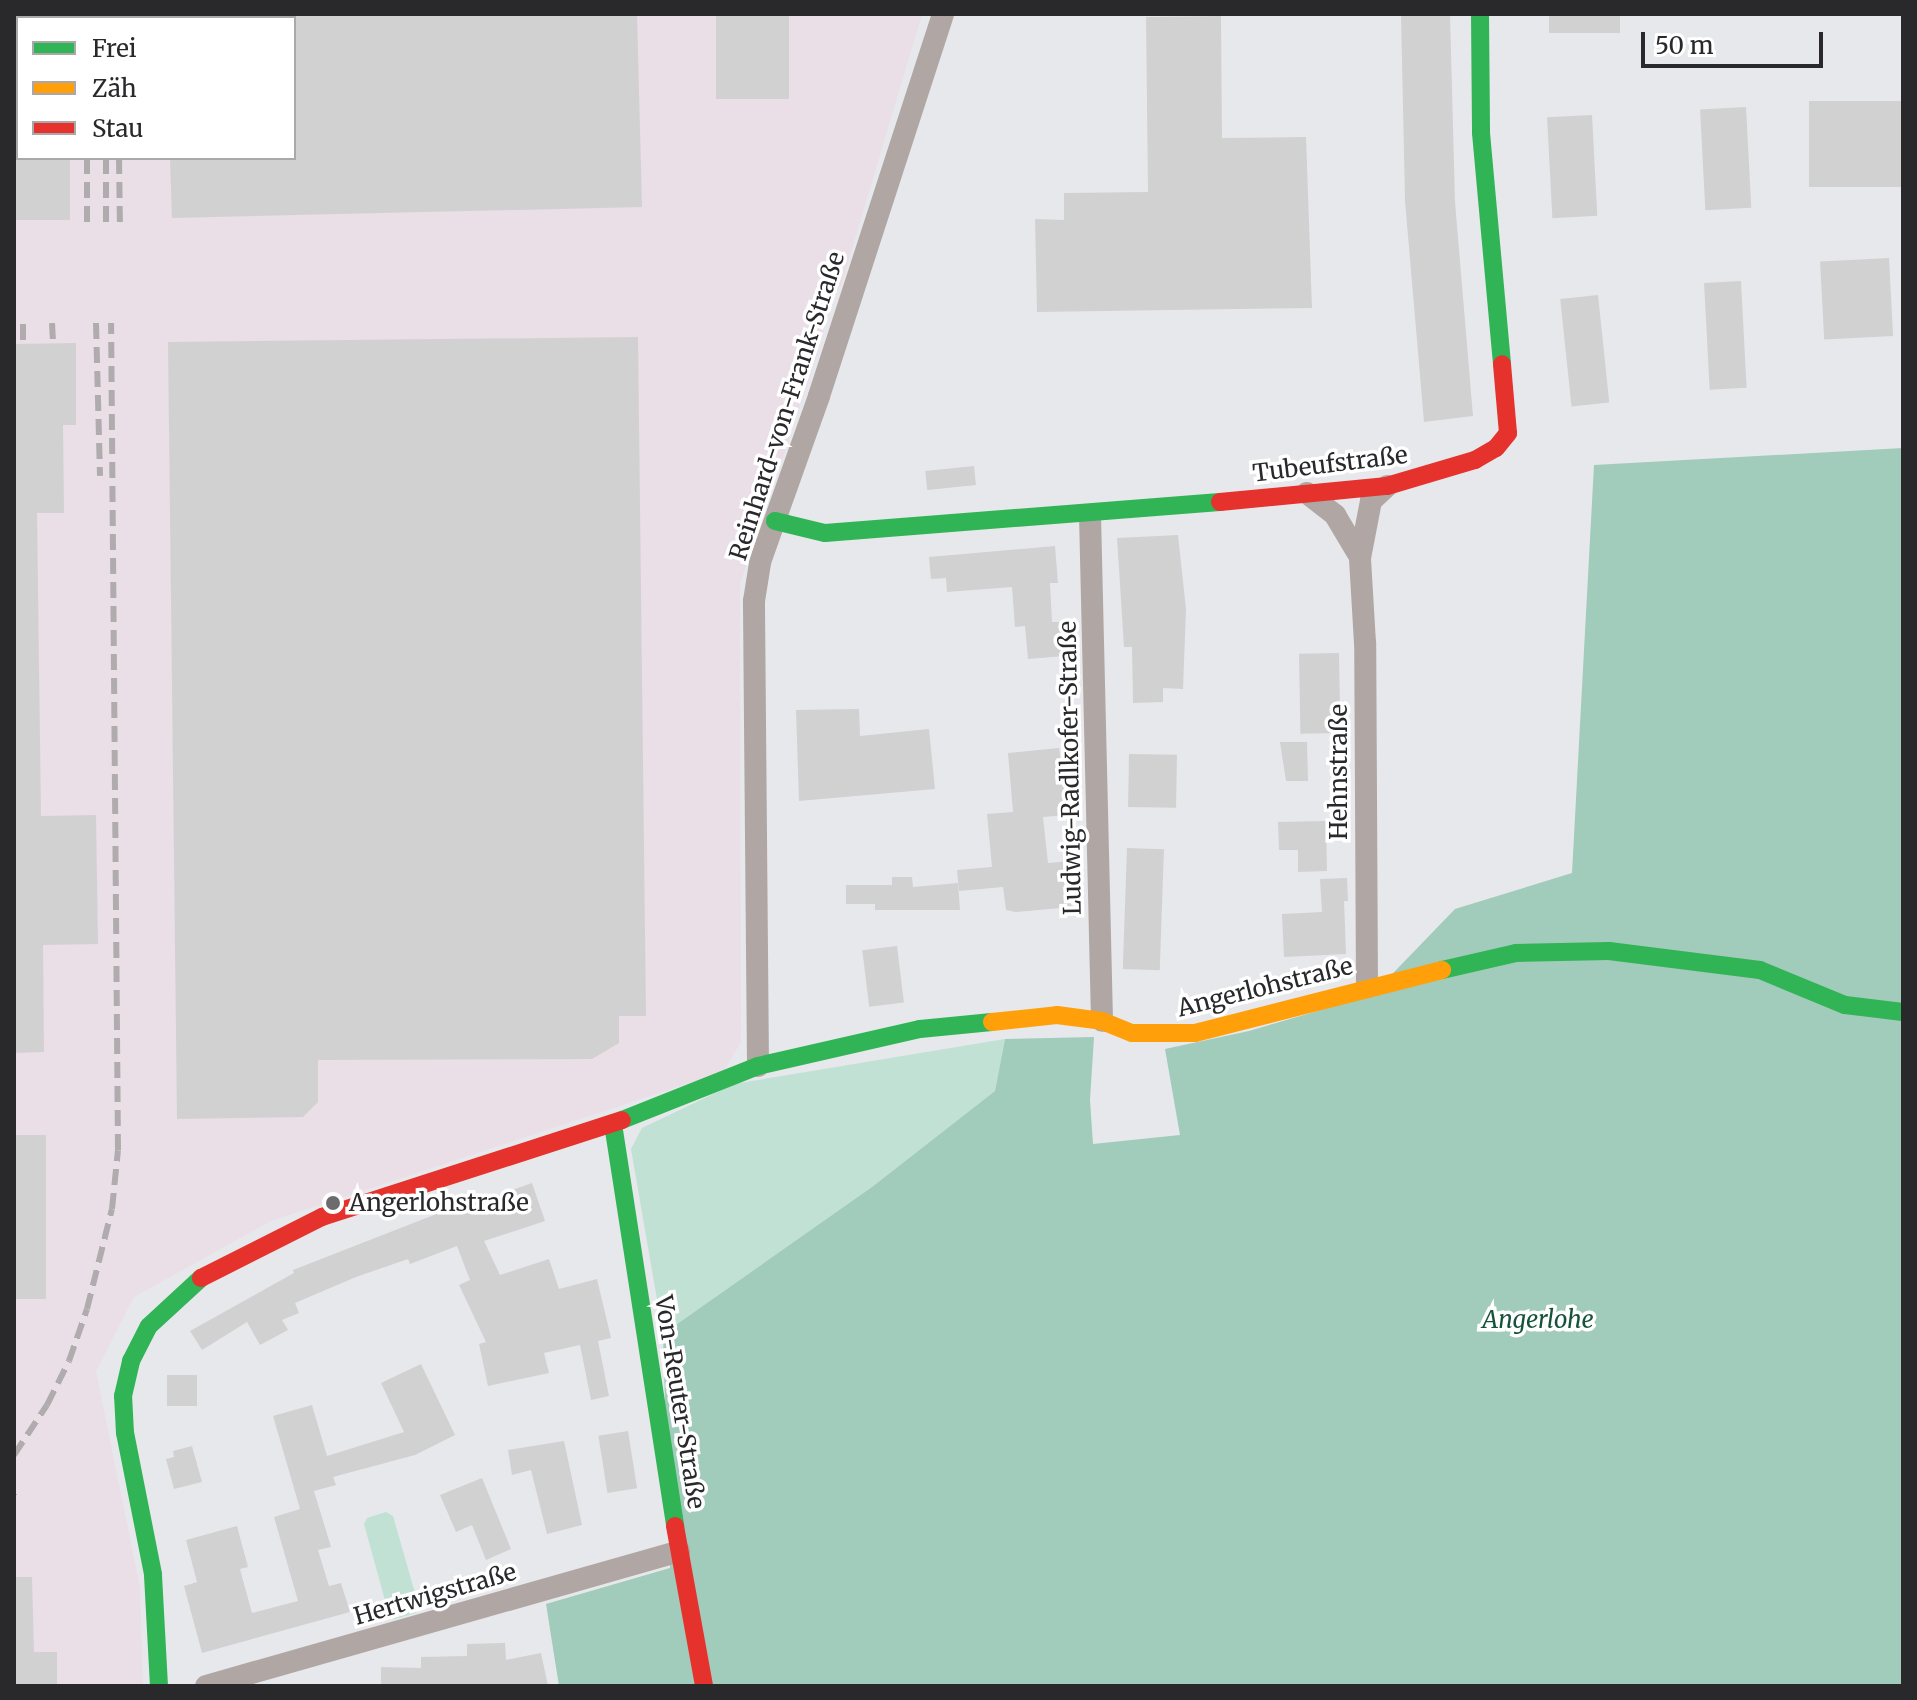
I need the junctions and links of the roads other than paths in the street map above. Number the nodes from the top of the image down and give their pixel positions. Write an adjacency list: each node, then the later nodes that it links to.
1 (943, 14): 6 (street, Reinhard-von-Frank-Straße)
2 (1480, 14): 3 (street, Tubeufstraße)
3 (1387, 486): 4 (street, Tubeufstraße); 7 (street, Hehnstraße)
4 (1307, 493): 5 (street, Tubeufstraße); 7 (street, Hehnstraße)
5 (1090, 515): 6 (street, Tubeufstraße); 10 (street, Ludwig-Radlkofer-Straße)
6 (775, 521): 11 (street, Reinhard-von-Frank-Straße)
7 (1360, 558): 8 (street, Hehnstraße)
8 (1367, 987): 9 (street, Angerlohstraße); 10 (street, Angerlohstraße)
9 (1903, 1012)
10 (1102, 1021): 11 (street, Angerlohstraße)
11 (758, 1066): 12 (street, Angerlohstraße)
12 (613, 1124): 13 (street, Von-Reuter-Straße); 14 (street, Angerlohstraße)
13 (679, 1551): 15 (street, Hertwigstraße); 16 (street, Von-Reuter-Straße)
14 (159, 1686)
15 (206, 1686)
16 (704, 1686)

